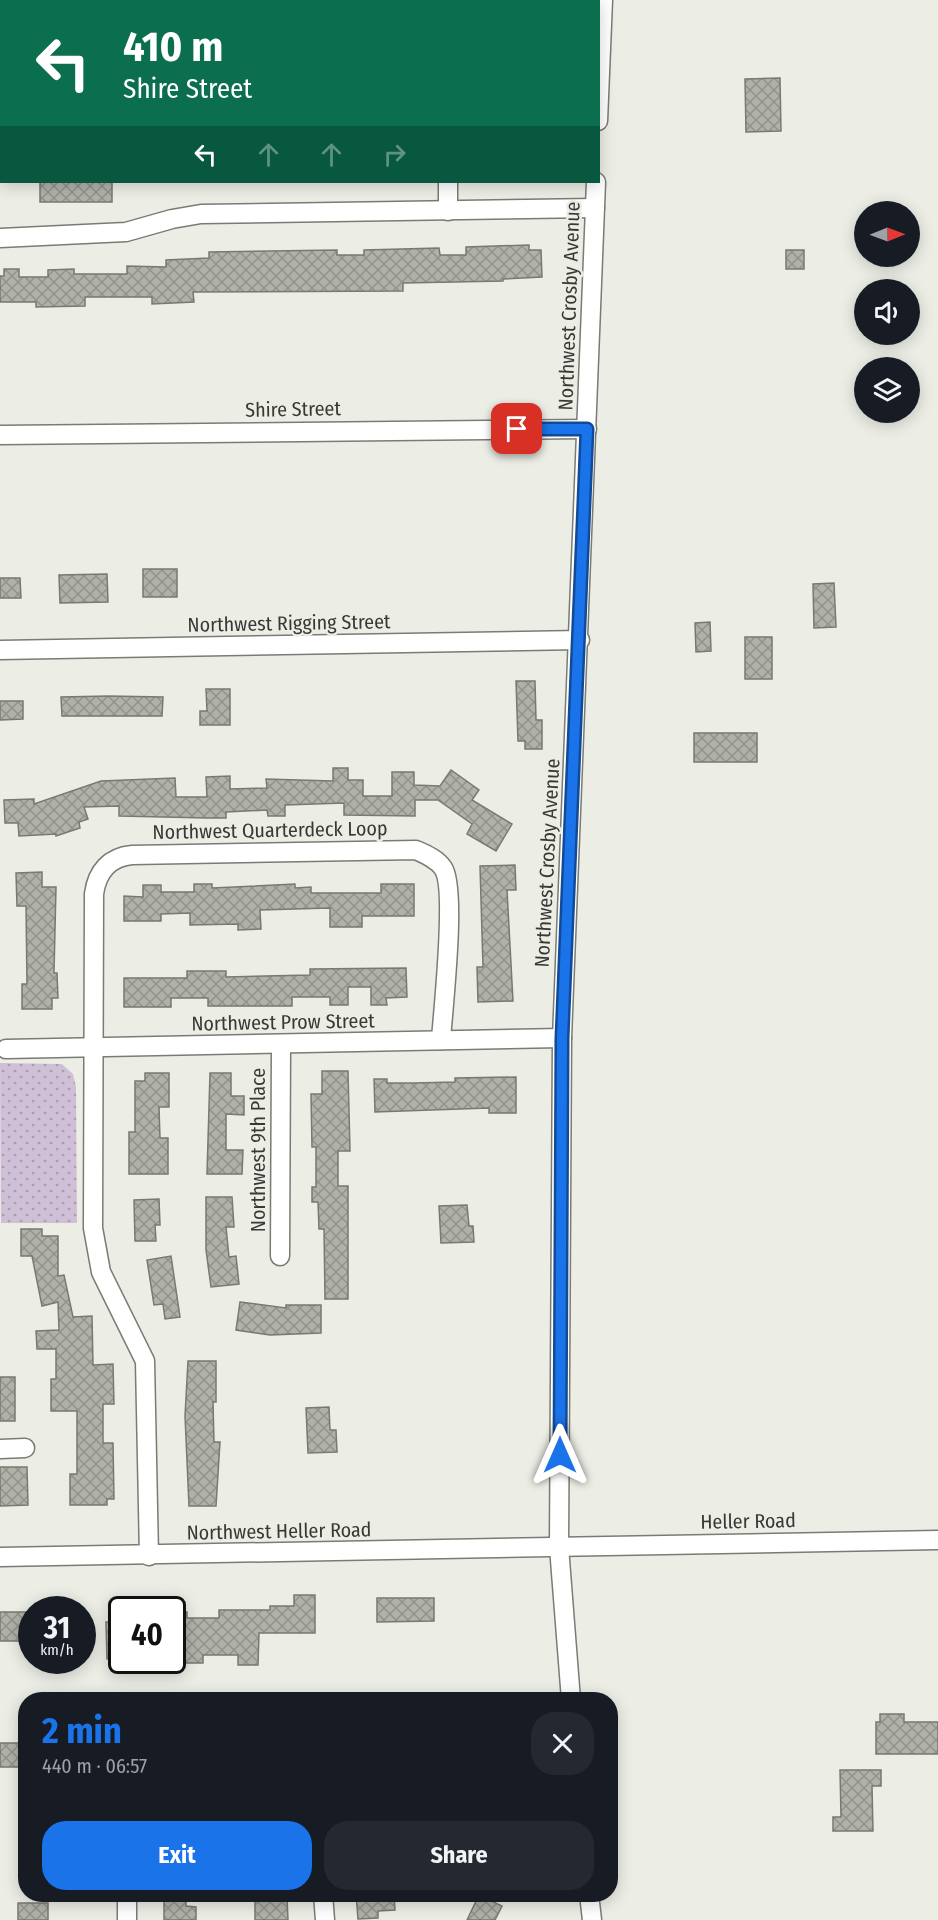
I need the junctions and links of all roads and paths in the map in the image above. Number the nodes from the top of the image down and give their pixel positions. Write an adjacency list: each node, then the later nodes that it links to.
1 (603, 0): 2 (street)
2 (600, 72)
3 (448, 183): 6 (street)
4 (596, 183): 5 (street, Northwest Crosby Avenue)
5 (595, 208): 6 (street); 8 (street, Northwest Crosby Avenue)
6 (448, 210): 7 (street)
7 (0, 238)
8 (587, 429): 9 (street, Shire Street); 10 (street, Northwest Crosby Avenue)
9 (0, 435)
10 (580, 640): 11 (street, Northwest Rigging Street); 12 (street, Northwest Crosby Avenue)
11 (0, 650)
12 (562, 1038): 13 (street, Northwest Prow Street); 21 (street, Northwest Crosby Avenue)
13 (441, 1040): 14 (street, Northwest Prow Street); 15 (street, Northwest Quarterdeck Loop)
14 (281, 1045): 15 (street, Northwest Prow Street); 17 (street, Northwest 9th Place)
15 (94, 1047): 16 (street, Northwest Prow Street); 22 (street, Northwest Quarterdeck Loop)
16 (6, 1049)
17 (280, 1256)
18 (25, 1448): 19 (street)
19 (0, 1449)
20 (938, 1540): 21 (street, Heller Road)
21 (559, 1548): 22 (street, Northwest Heller Road); 24 (street, Northwest Crosby Avenue)
22 (149, 1556): 23 (street, Northwest Heller Road)
23 (0, 1557)
24 (570, 1692)
25 (127, 1902): 28 (street)
26 (324, 1902): 29 (street)
27 (591, 1902): 30 (street)
28 (127, 1920)
29 (325, 1920)
30 (592, 1920)

